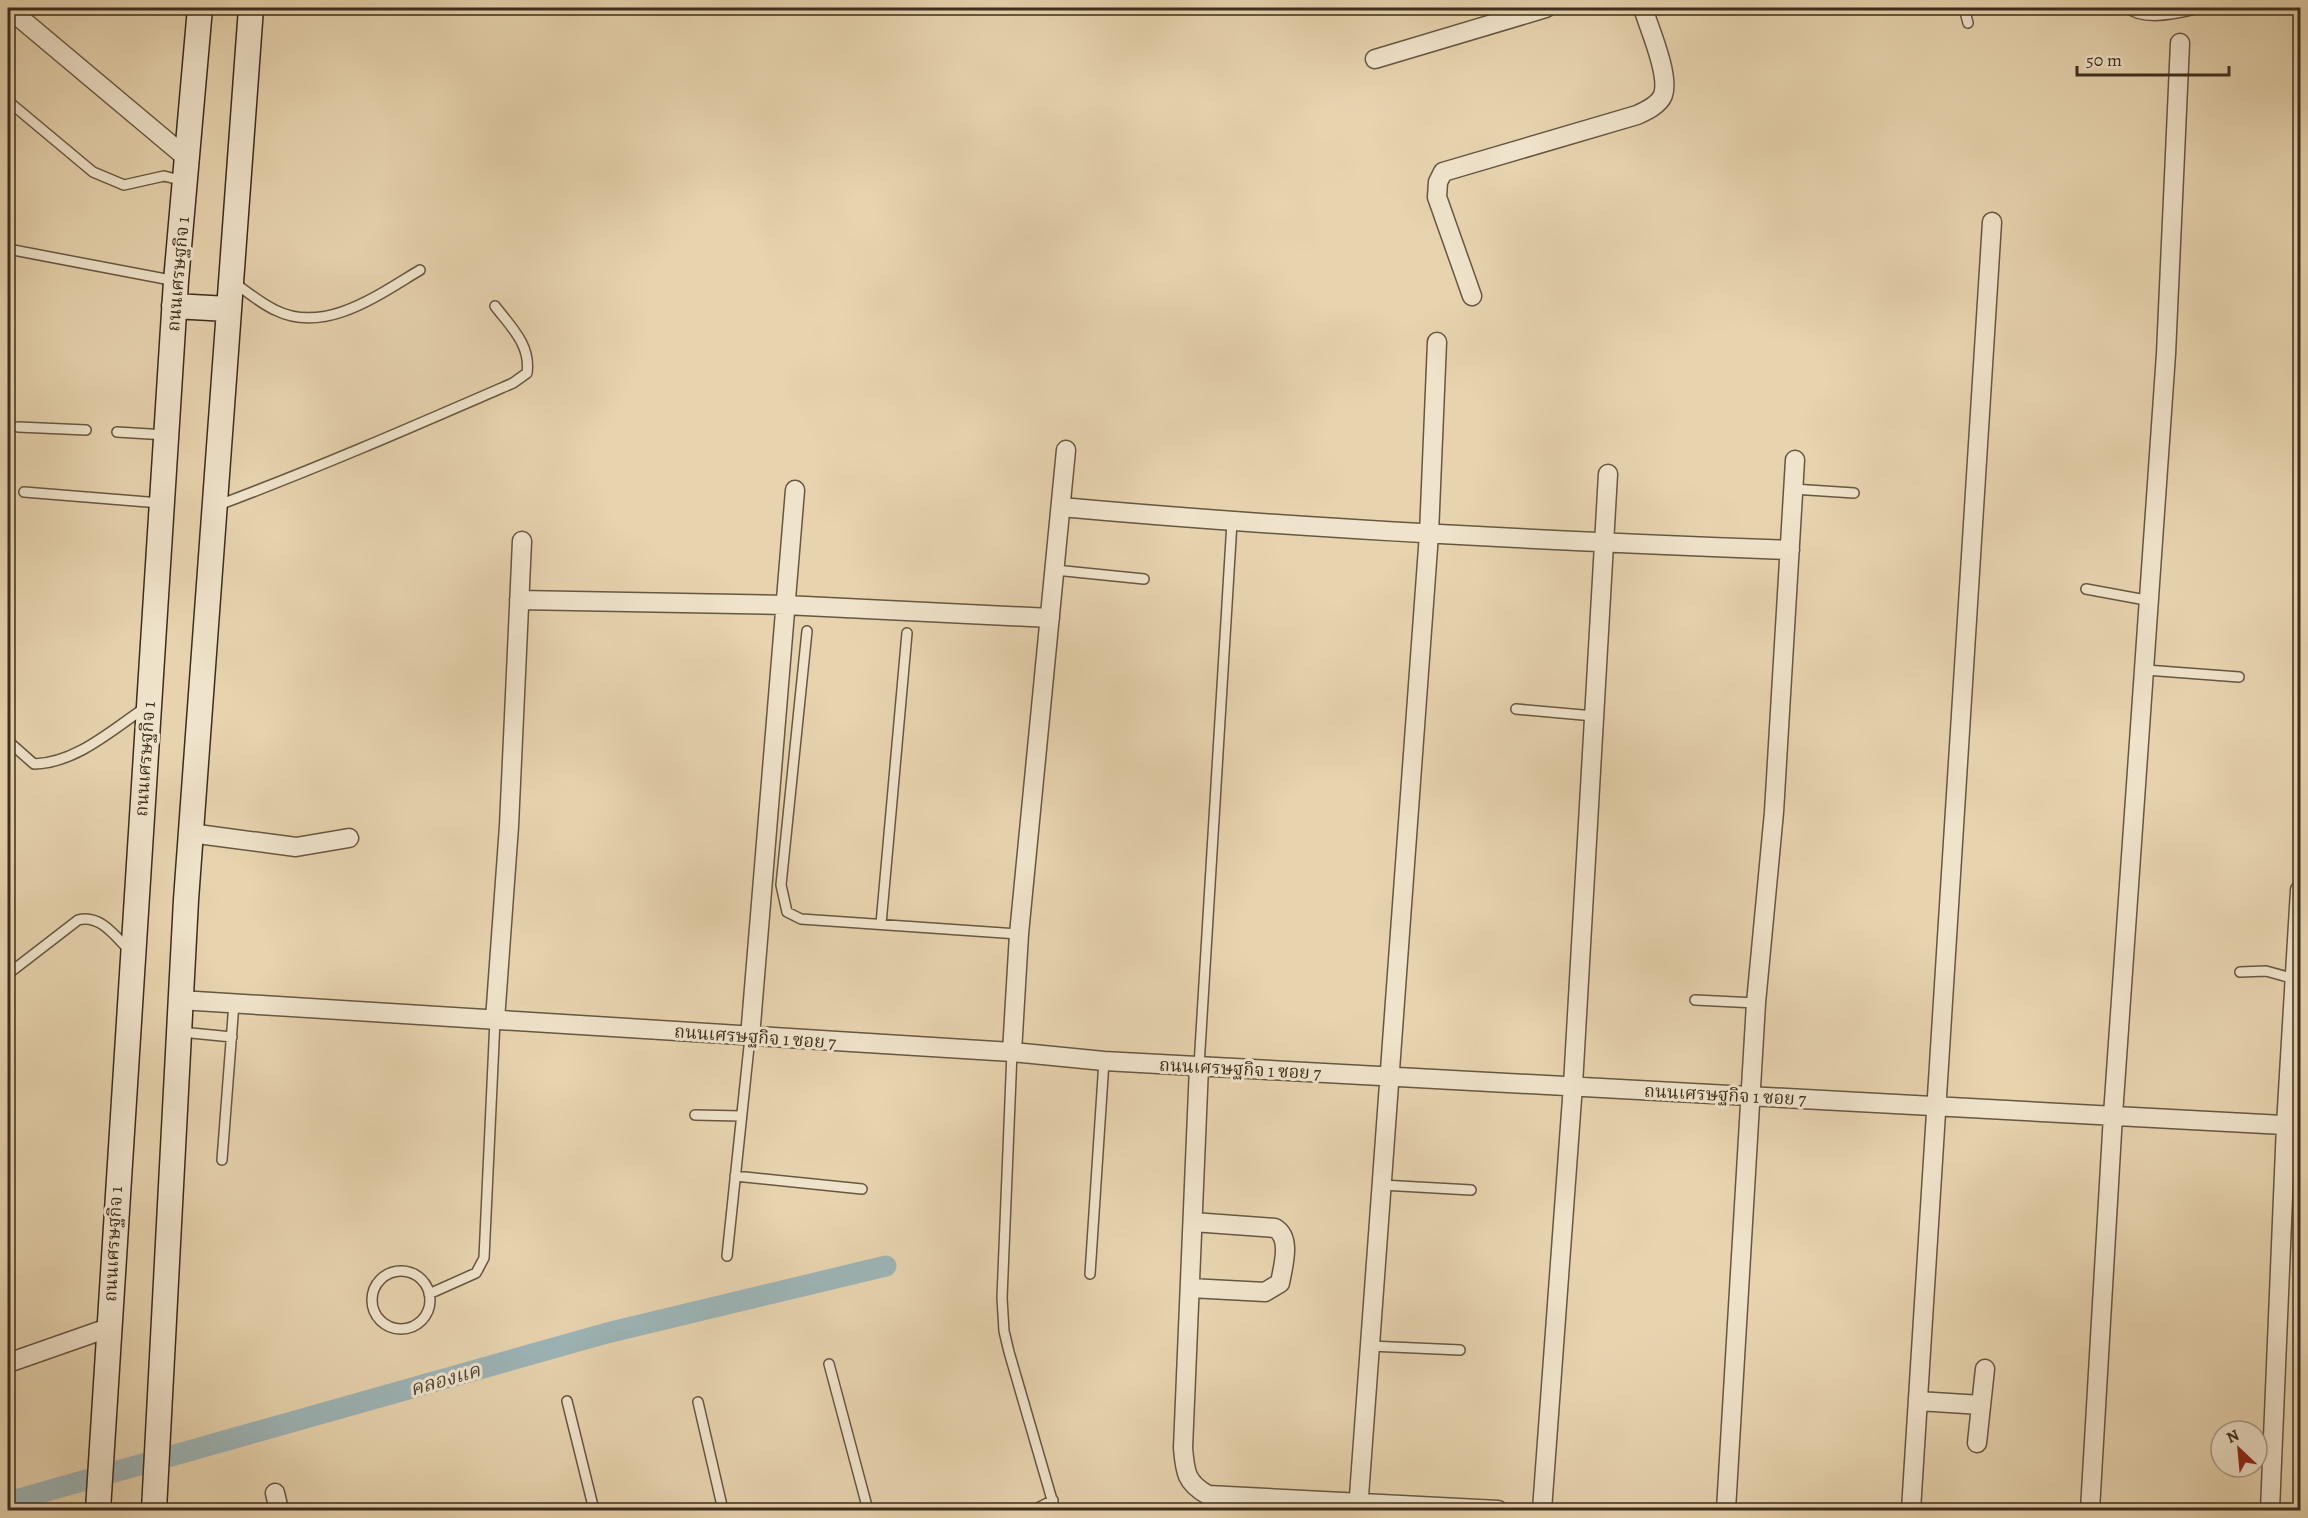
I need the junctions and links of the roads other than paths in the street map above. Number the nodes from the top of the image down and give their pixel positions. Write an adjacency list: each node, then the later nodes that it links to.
1 (8, 8): 13 (street)
2 (200, 8): 13 (main road, ถนนเศรษฐกิจ 1)
3 (250, 8): 17 (main road)
4 (1546, 8): 11 (street)
5 (1642, 8): 19 (street)
6 (1964, 8): 9 (lane)
7 (2128, 8): 8 (lane)
8 (2199, 8)
9 (1968, 22)
10 (2180, 43): 47 (street)
11 (1375, 59)
12 (8, 101): 13 (lane)
13 (187, 171): 18 (main road, ถนนเศรษฐกิจ 1)
14 (1992, 222): 81 (street)
15 (8, 249): 18 (lane)
16 (420, 270): 17 (lane)
17 (230, 280): 22 (main road)
18 (176, 281): 20 (main road, ถนนเศรษฐกิจ 1)
19 (1472, 296)
20 (174, 306): 22 (main road); 27 (main road, ถนนเศรษฐกิจ 1)
21 (495, 306): 36 (lane)
22 (228, 309): 36 (main road)
23 (1437, 342): 39 (street)
24 (18, 427): 25 (lane)
25 (86, 430)
26 (117, 432): 27 (lane)
27 (168, 435): 35 (main road, ถนนเศรษฐกิจ 1)
28 (1066, 450): 37 (street)
29 (1795, 460): 31 (street)
30 (1608, 474): 41 (street)
31 (1793, 489): 34 (lane); 42 (street)
32 (795, 490): 48 (street)
33 (24, 492): 35 (lane)
34 (1854, 493)
35 (163, 503): 54 (main road, ถนนเศรษฐกิจ 1)
36 (214, 507): 58 (main road)
37 (1061, 507): 38 (street); 43 (street)
38 (1232, 522): 39 (street); 77 (lane)
39 (1429, 534): 41 (street); 78 (street)
40 (522, 542): 46 (street)
41 (1604, 543): 42 (street); 56 (street)
42 (1790, 550): 69 (street)
43 (1055, 570): 44 (lane); 49 (street)
44 (1144, 579)
45 (2086, 589): 47 (lane)
46 (519, 600): 48 (street); 71 (street)
47 (2151, 601): 52 (street)
48 (785, 605): 49 (street); 74 (street)
49 (1050, 618): 62 (street)
50 (807, 631): 61 (lane)
51 (907, 633): 61 (lane)
52 (2146, 670): 53 (lane); 83 (street)
53 (2239, 677)
54 (148, 706): 57 (lane); 63 (main road, ถนนเศรษฐกิจ 1)
55 (1516, 709): 56 (lane)
56 (1594, 716): 79 (street)
57 (8, 741)
58 (190, 833): 59 (street); 67 (main road)
59 (349, 838)
60 (2301, 890): 66 (street)
61 (881, 924): 62 (lane)
62 (1019, 934): 75 (street)
63 (131, 952): 65 (lane); 96 (main road, ถนนเศรษฐกิจ 1)
64 (2240, 972): 66 (lane)
65 (8, 974)
66 (2295, 979): 85 (street)
67 (180, 1000): 70 (street, ถนนเศรษฐกิจ 1 ซอย 7); 72 (main road)
68 (1695, 1000): 69 (lane)
69 (1756, 1003): 80 (street)
70 (234, 1004): 71 (street, ถนนเศรษฐกิจ 1 ซอย 7); 73 (lane)
71 (495, 1020): 74 (street, ถนนเศรษฐกิจ 1 ซอย 7); 95 (lane)
72 (178, 1032): 73 (lane); 110 (main road)
73 (232, 1037): 86 (lane)
74 (750, 1037): 75 (street, ถนนเศรษฐกิจ 1 ซอย 7); 84 (lane)
75 (1012, 1052): 76 (street, ถนนเศรษฐกิจ 1 ซอย 7); 107 (lane)
76 (1104, 1061): 77 (street, ถนนเศรษฐกิจ 1 ซอย 7); 93 (lane)
77 (1199, 1066): 78 (street, ถนนเศรษฐกิจ 1 ซอย 7); 91 (street)
78 (1389, 1077): 79 (street, ถนนเศรษฐกิจ 1 ซอย 7); 88 (street)
79 (1573, 1085): 80 (street, ถนนเศรษฐกิจ 1 ซอย 7); 117 (street)
80 (1751, 1097): 81 (street, ถนนเศรษฐกิจ 1 ซอย 7); 118 (street)
81 (1935, 1106): 83 (street, ถนนเศรษฐกิจ 1 ซอย 7); 103 (street)
82 (694, 1115): 84 (lane)
83 (2113, 1115): 85 (street, ถนนเศรษฐกิจ 1 ซอย 7); 120 (street)
84 (741, 1116): 87 (lane)
85 (2293, 1125): 121 (street)
86 (222, 1160)
87 (735, 1176): 89 (lane); 92 (lane)
88 (1382, 1185): 90 (lane); 97 (street)
89 (862, 1189)
90 (1471, 1190)
91 (1193, 1222): 94 (street); 94 (street)
92 (727, 1256)
93 (1090, 1274)
94 (1190, 1288): 108 (street)
95 (429, 1294): 95 (lane)
96 (108, 1328): 99 (street); 109 (main road, ถนนเศรษฐกิจ 1)
97 (1370, 1346): 98 (lane); 108 (street)
98 (1460, 1350)
99 (8, 1363)
100 (830, 1364): 113 (lane)
101 (1985, 1369): 105 (street)
102 (567, 1401): 111 (lane)
103 (1918, 1401): 105 (street); 119 (street)
104 (698, 1402): 112 (lane)
105 (1981, 1405): 106 (street)
106 (1977, 1443)
107 (1053, 1500): 114 (lane); 115 (lane)
108 (1358, 1506): 116 (street)
109 (98, 1509)
110 (154, 1510)
111 (594, 1510)
112 (723, 1510)
113 (868, 1510)
114 (1034, 1510)
115 (1055, 1510)
116 (1498, 1510)
117 (1542, 1510)
118 (1726, 1510)
119 (1911, 1510)
120 (2090, 1510)
121 (2270, 1510)

